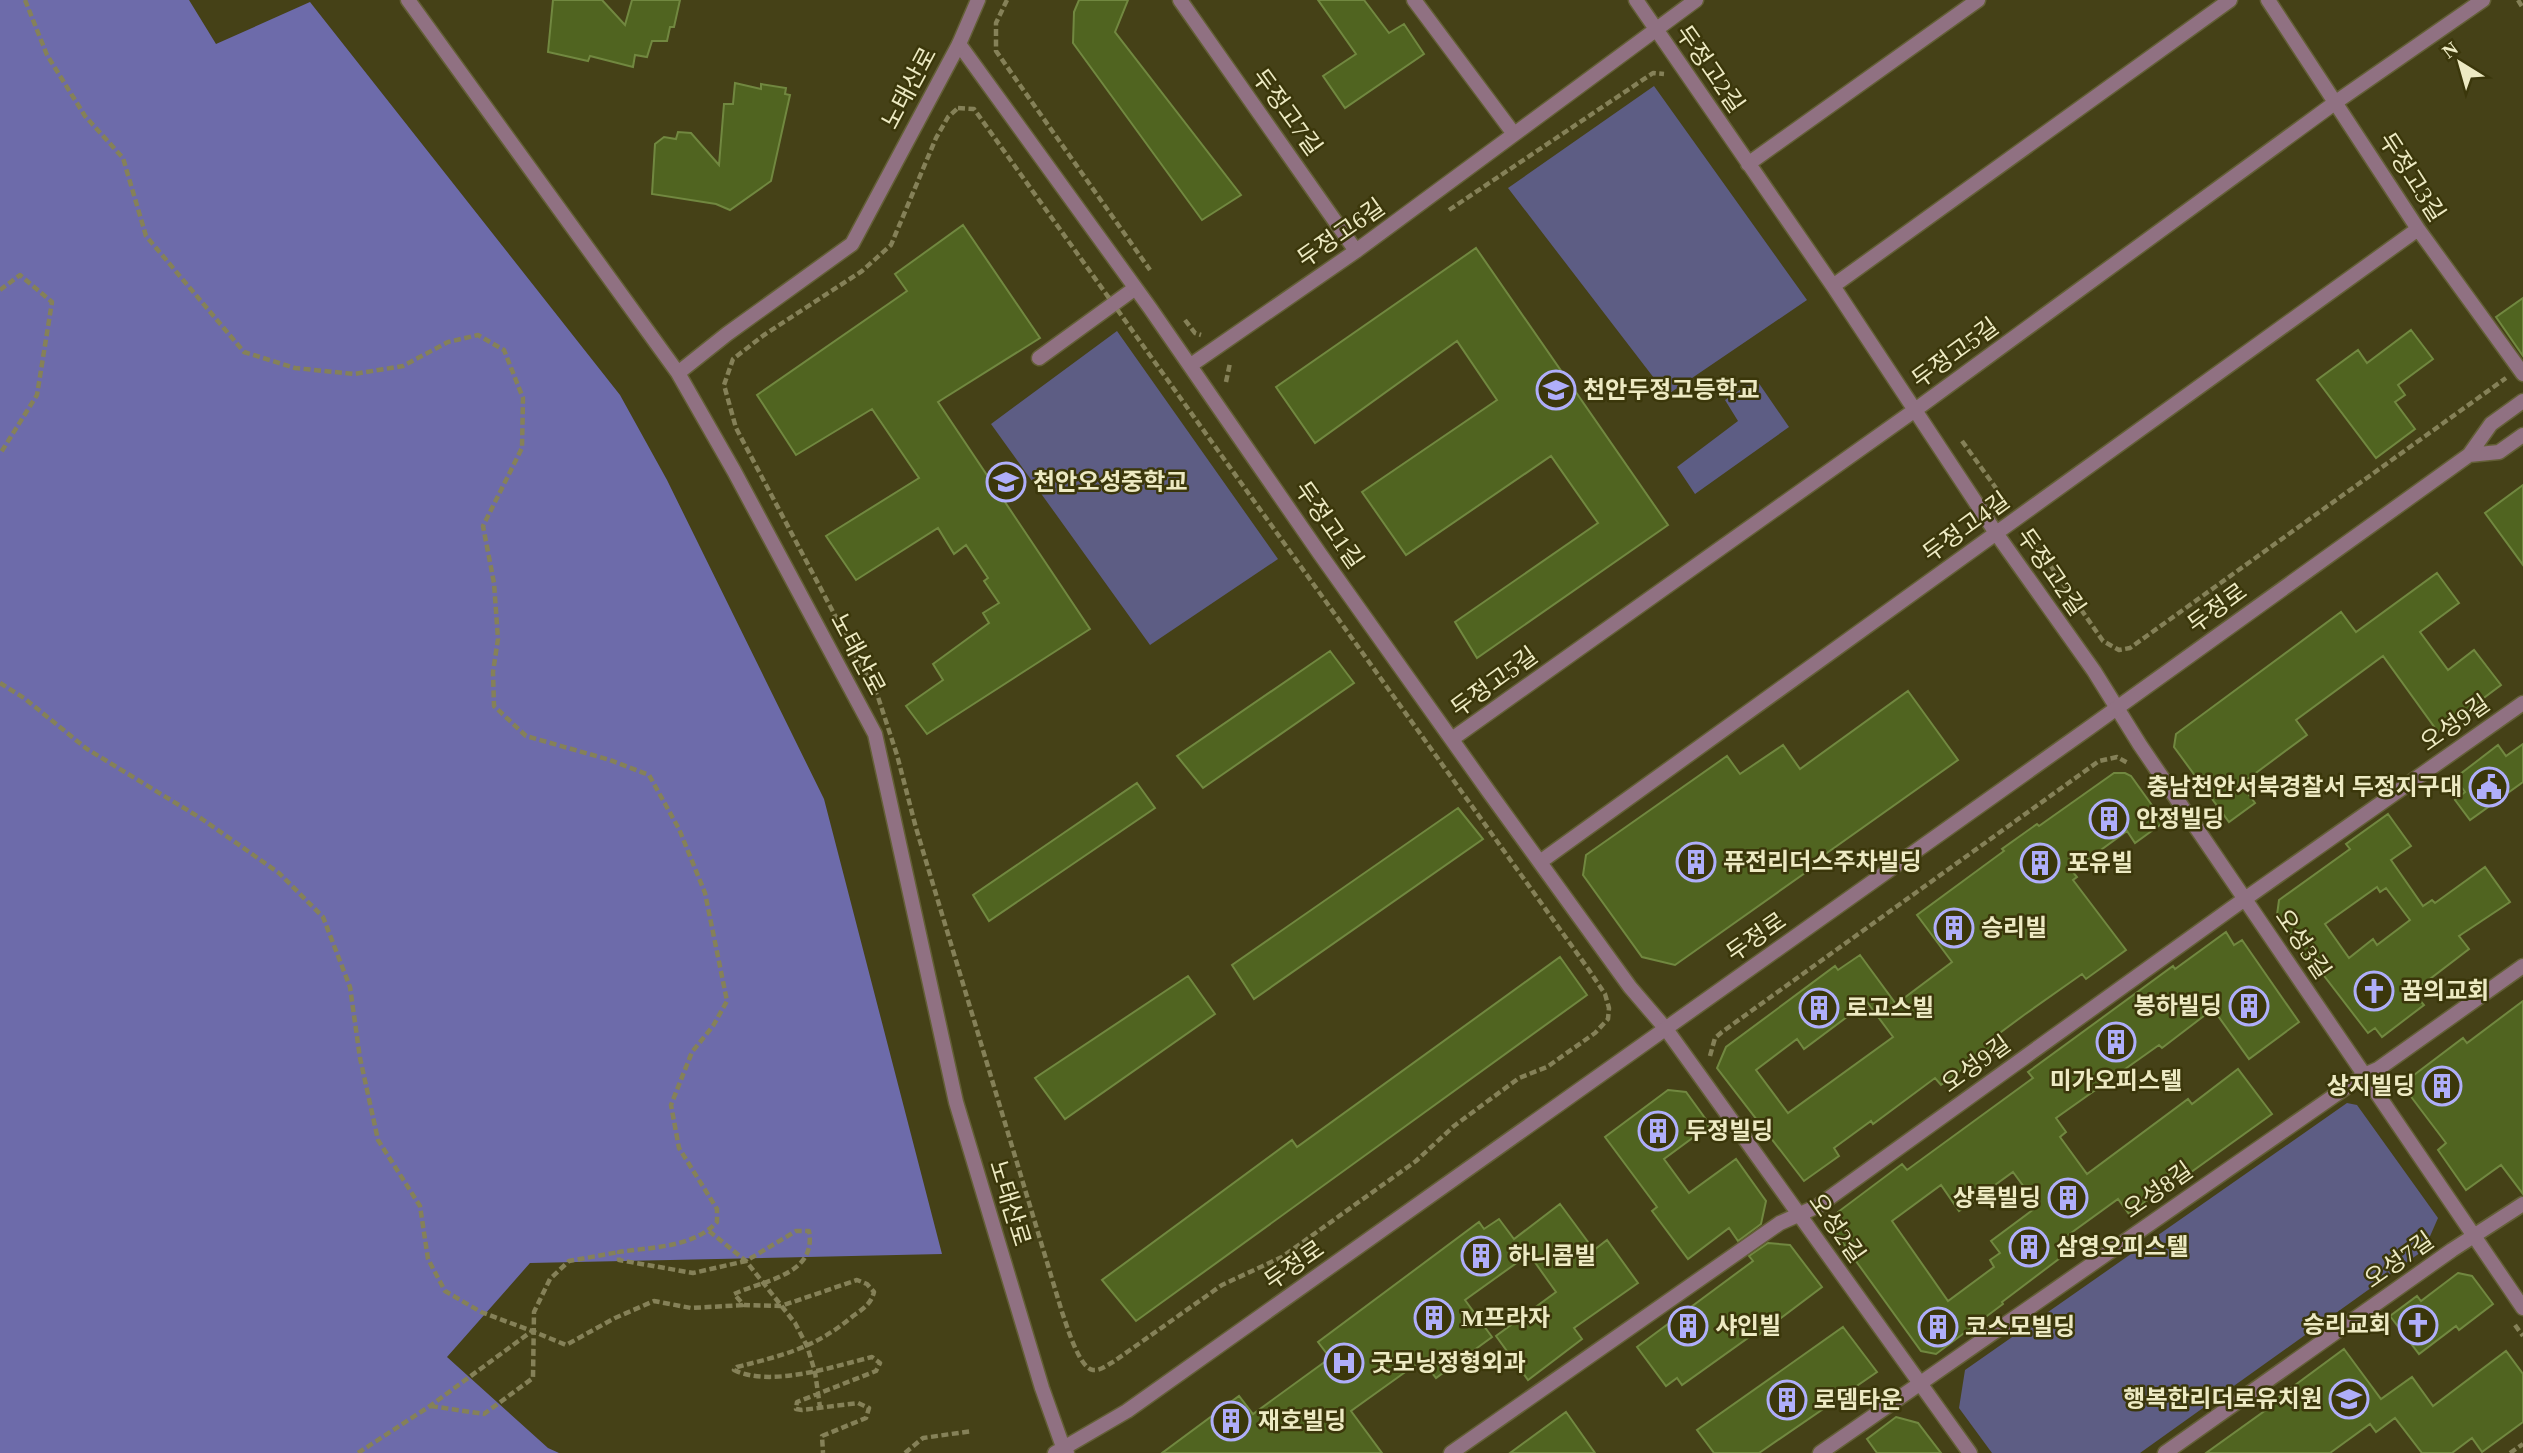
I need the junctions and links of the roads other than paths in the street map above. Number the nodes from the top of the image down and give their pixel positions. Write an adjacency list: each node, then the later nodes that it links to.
1 (408, 0): 23 (street)
2 (978, 0): 12 (street, 노태산로)
3 (1180, 0): 17 (street, 두정고7길)
4 (1414, 0): 14 (street)
5 (1636, 0): 11 (street, 두정고2길)
6 (1696, 0): 11 (street, 두정고6길)
7 (1978, 0): 15 (street)
8 (2230, 0): 18 (street)
9 (2268, 0): 13 (street, 두정고3길)
10 (2483, 0): 13 (street, 두정고5길)
11 (1655, 29): 14 (street, 두정고6길); 15 (street, 두정고2길)
12 (958, 44): 19 (street, 두정고1길); 23 (street, 노태산로)
13 (2336, 103): 16 (street, 두정고3길); 25 (street, 두정고5길)
14 (1514, 134): 17 (street, 두정고6길)
15 (1748, 164): 18 (street, 두정고2길)
16 (2418, 229): 22 (street, 두정고3길); 28 (street, 두정고4길)
17 (1356, 250): 21 (street, 두정고6길)
18 (1833, 286): 25 (street, 두정고2길)
19 (1135, 289): 20 (street); 21 (street, 두정고1길)
20 (1039, 358)
21 (1191, 365): 31 (street, 두정고1길)
22 (2521, 371)
23 (678, 373): 42 (street, 노태산로)
24 (2523, 401): 27 (street, 두정로)
25 (1915, 410): 28 (street, 두정고2길); 31 (street, 두정고5길)
26 (2523, 435): 27 (street, 두정로)
27 (2469, 455): 30 (street, 두정로)
28 (1996, 533): 30 (street, 두정고2길); 32 (street, 두정고4길)
29 (2523, 703): 33 (street, 오성9길)
30 (2118, 708): 33 (street, 오성3길); 35 (street, 두정로)
31 (1452, 739): 32 (street, 두정고1길)
32 (1540, 862): 35 (street, 두정고1길)
33 (2245, 900): 36 (street, 오성3길); 38 (street, 오성9길)
34 (2523, 966): 36 (street, 오성8길)
35 (1666, 1029): 38 (street, 오성2길); 42 (street, 두정로)
36 (2364, 1074): 39 (street, 오성3길); 41 (street, 오성8길)
37 (2523, 1204): 39 (street, 오성7길)
38 (1801, 1216): 41 (street, 오성2길); 43 (street, 오성9길)
39 (2474, 1237): 40 (street, 오성3길); 46 (street, 오성7길)
40 (2523, 1308)
41 (1919, 1383): 44 (street, 오성8길); 45 (street, 오성2길)
42 (1062, 1451)
43 (1451, 1453)
44 (1820, 1453)
45 (1970, 1453)
46 (2165, 1453)

